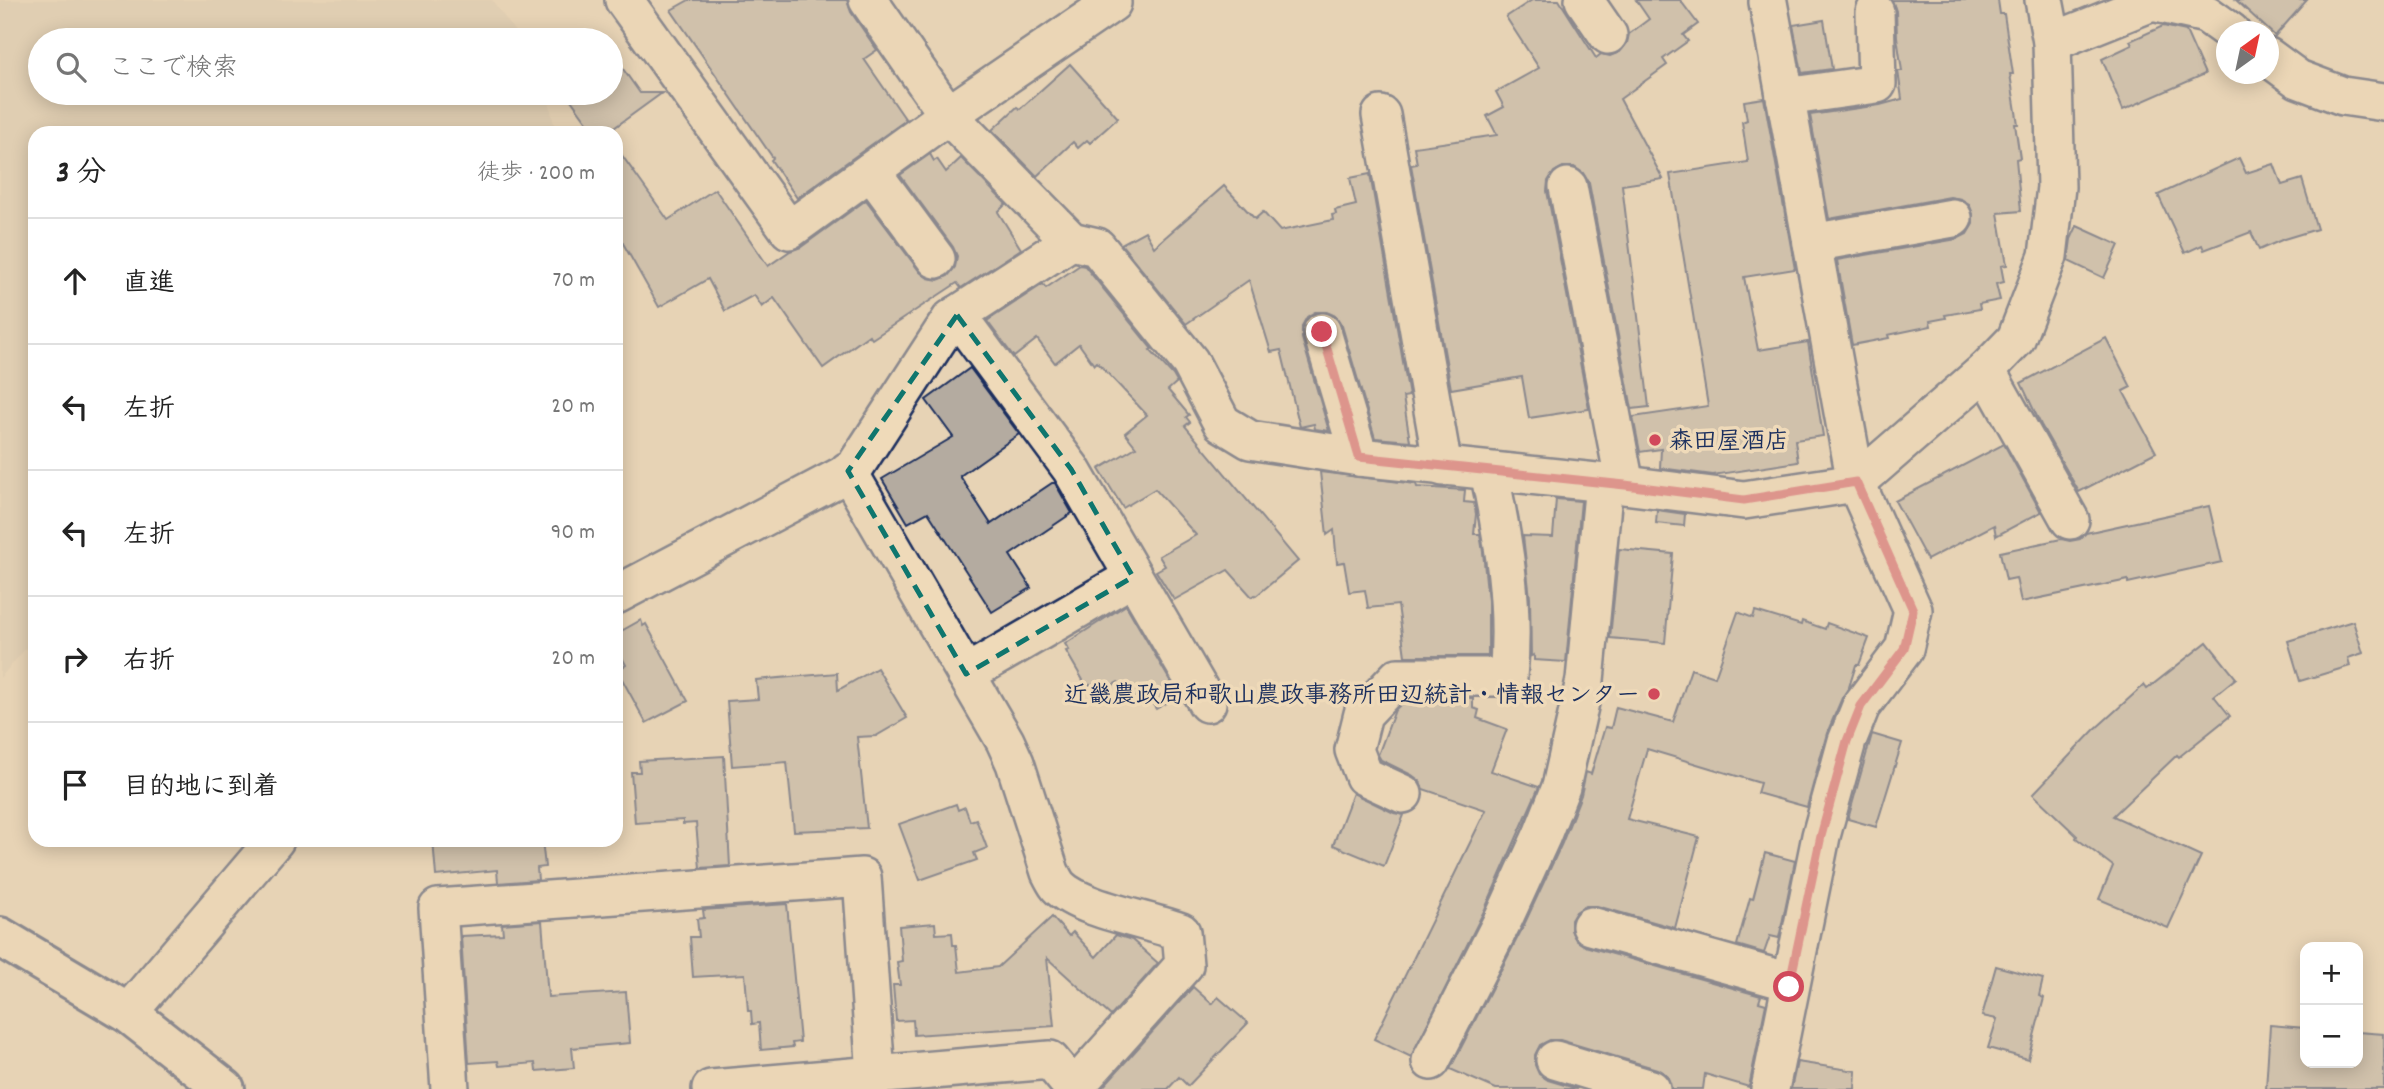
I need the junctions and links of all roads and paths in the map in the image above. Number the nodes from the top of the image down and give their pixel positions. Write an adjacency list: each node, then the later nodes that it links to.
1 (624, 0): 16 (street)
2 (867, 0): 15 (street)
3 (1110, 0): 15 (street)
4 (1584, 0): 9 (street)
5 (2044, 0): 10 (street)
6 (1768, 2): 12 (street)
7 (1875, 12): 12 (street)
8 (2216, 21): 10 (street)
9 (1608, 35)
10 (2052, 42): 24 (street)
11 (2279, 65): 13 (street)
12 (1785, 97): 20 (street)
13 (2384, 102)
14 (1381, 114): 26 (street)
15 (948, 115): 16 (street); 19 (street)
16 (871, 171): 21 (street)
17 (1568, 187): 30 (street)
18 (1953, 218): 20 (street)
19 (1071, 241): 22 (street); 25 (street)
20 (1812, 243): 29 (street)
21 (936, 260)
22 (957, 315): 27 (street); 32 (street)
23 (1322, 332): 25 (street)
24 (1986, 370): 29 (street); 31 (street)
25 (1359, 457): 26 (street)
26 (1443, 467): 28 (street)
27 (848, 471): 33 (street); 34 (street)
28 (1489, 472): 30 (street); 36 (street)
29 (1856, 482): 30 (street); 40 (street)
30 (1614, 484): 43 (street)
31 (2070, 520)
32 (1133, 577): 34 (street); 35 (street)
33 (623, 592)
34 (966, 674): 48 (street)
35 (1207, 703)
36 (1403, 794)
37 (269, 847): 41 (street)
38 (1591, 926): 40 (street)
39 (0, 937): 41 (street)
40 (1790, 982): 50 (street)
41 (128, 1013): 45 (street)
42 (1555, 1060): 49 (street)
43 (1431, 1061)
44 (876, 1075): 46 (street); 47 (street); 48 (street)
45 (225, 1089)
46 (450, 1089)
47 (711, 1089)
48 (1074, 1089)
49 (1651, 1089)
50 (1770, 1089)

